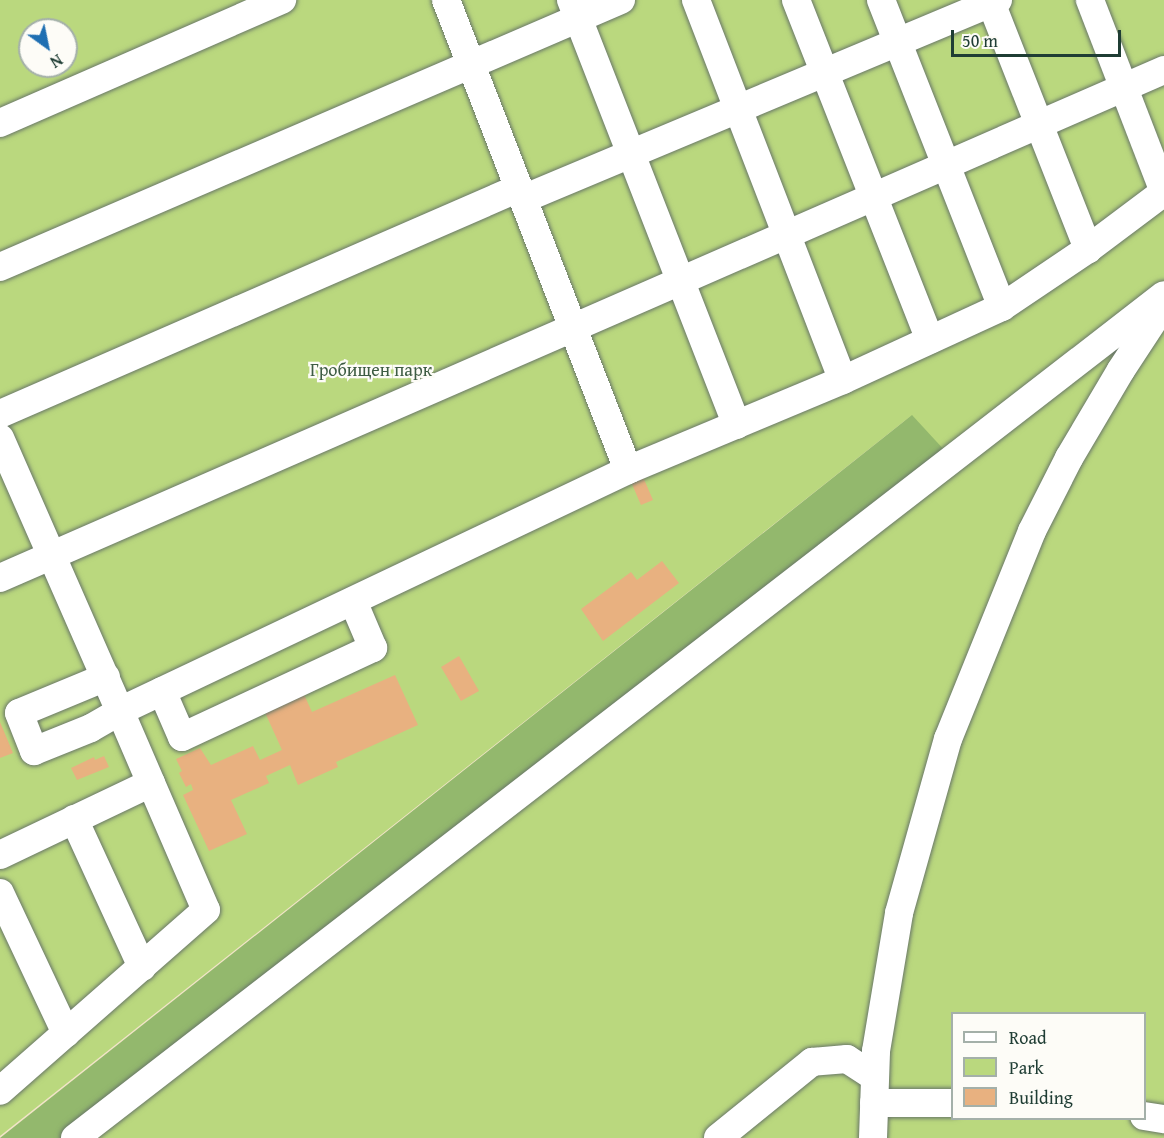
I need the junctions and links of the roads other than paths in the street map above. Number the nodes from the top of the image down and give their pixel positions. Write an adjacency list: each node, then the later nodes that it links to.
1 (282, 0): 16 (street)
2 (446, 0): 11 (street)
3 (621, 0): 9 (street)
4 (696, 0): 15 (street)
5 (796, 0): 13 (street)
6 (881, 0): 10 (street)
7 (1090, 0): 14 (street)
8 (993, 1): 10 (street); 17 (street)
9 (575, 9): 11 (street); 18 (street)
10 (898, 42): 13 (street); 19 (street)
11 (471, 63): 20 (street); 24 (street)
12 (1164, 70): 14 (street)
13 (825, 73): 15 (street); 21 (street)
14 (1124, 89): 17 (street); 23 (street)
15 (739, 109): 18 (street); 22 (street)
16 (0, 123)
17 (1039, 125): 19 (street); 23 (street)
18 (632, 154): 20 (street); 25 (street)
19 (946, 166): 21 (street); 28 (street)
20 (521, 194): 29 (street); 32 (street)
21 (873, 198): 22 (street); 30 (street)
22 (787, 235): 25 (street); 31 (street)
23 (1088, 249): 28 (street)
24 (0, 267)
25 (681, 281): 29 (street); 33 (street)
26 (1164, 295): 53 (street)
27 (1164, 304): 48 (street)
28 (1002, 307): 30 (street)
29 (573, 328): 35 (street); 36 (street)
30 (930, 340): 31 (street)
31 (843, 380): 33 (street)
32 (0, 414)
33 (737, 425): 35 (street)
34 (0, 438): 36 (street)
35 (628, 470): 38 (street)
36 (52, 554): 37 (street); 39 (street)
37 (0, 578)
38 (352, 601): 40 (street); 40 (street)
39 (106, 677): 41 (street); 41 (street)
40 (162, 691): 41 (street)
41 (120, 711): 42 (street)
42 (151, 783): 43 (street); 46 (street)
43 (74, 819): 44 (street); 46 (street)
44 (0, 855)
45 (0, 893): 47 (street)
46 (142, 967): 47 (street)
47 (66, 1033): 49 (street)
48 (875, 1090): 50 (street); 54 (street); 55 (street)
49 (0, 1091)
50 (951, 1103)
51 (1146, 1116): 52 (street)
52 (1164, 1119)
53 (75, 1138)
54 (718, 1138)
55 (873, 1138)

